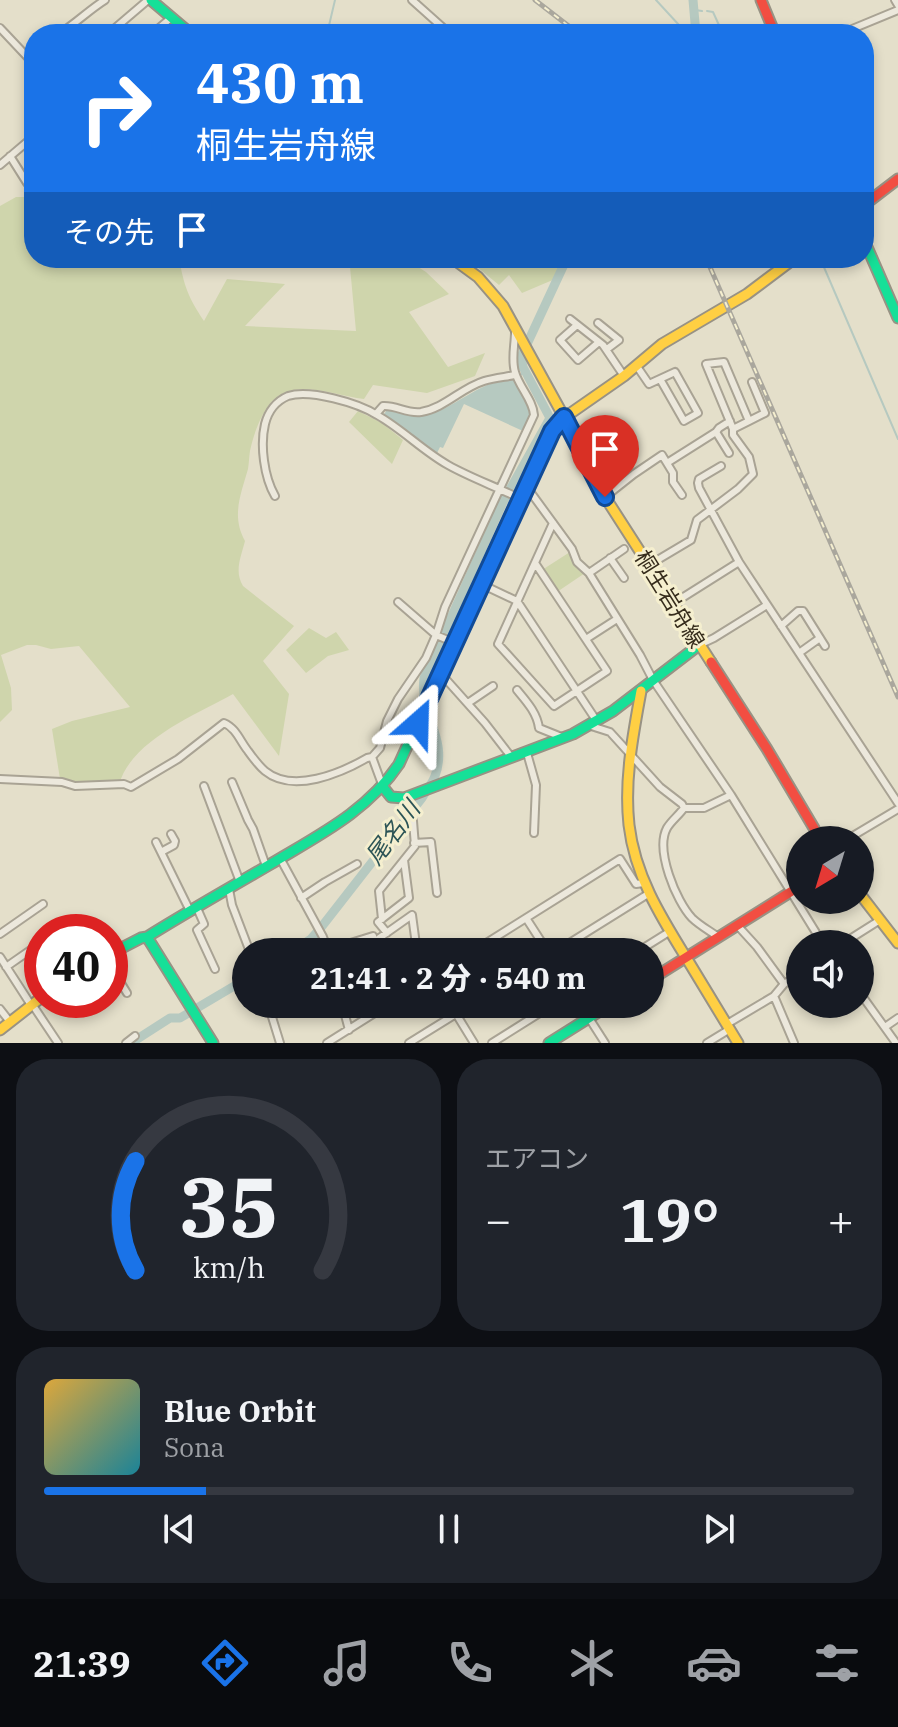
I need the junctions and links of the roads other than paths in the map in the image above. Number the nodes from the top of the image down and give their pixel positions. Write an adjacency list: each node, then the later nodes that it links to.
1 (105, 0): 8 (street)
2 (412, 0): 12 (street)
3 (761, 0): 13 (street)
4 (895, 0): 6 (street)
5 (155, 1): 7 (street); 9 (street)
6 (898, 7): 14 (street)
7 (172, 17): 10 (street); 11 (street)
8 (73, 24)
9 (121, 24)
10 (164, 24)
11 (180, 24)
12 (439, 24)
13 (771, 24)
14 (861, 24)
15 (0, 28): 16 (street)
16 (24, 48)
17 (24, 144): 18 (street)
18 (10, 156): 19 (street); 20 (street)
19 (0, 165)
20 (24, 178)
21 (898, 179): 22 (street)
22 (874, 197)
23 (874, 263): 26 (street)
24 (467, 268): 30 (street)
25 (782, 268): 33 (street)
26 (897, 315)
27 (570, 319): 29 (street)
28 (598, 323): 32 (street)
29 (577, 325): 31 (street); 31 (street)
30 (515, 328): 34 (street); 39 (street, 桐生岩舟線)
31 (599, 342): 32 (street)
32 (607, 349): 35 (street)
33 (636, 365): 35 (street); 36 (street)
34 (515, 375): 38 (street); 48 (street)
35 (624, 376): 39 (street)
36 (660, 379): 36 (street)
37 (752, 382): 41 (street)
38 (376, 414): 48 (street); 50 (street)
39 (564, 417): 47 (street); 51 (street, 桐生岩舟線)
40 (730, 421): 41 (street); 42 (street); 43 (street)
41 (749, 421): 42 (street)
42 (733, 429): 53 (street)
43 (716, 432): 44 (street); 45 (street)
44 (729, 453)
45 (667, 463): 49 (street); 51 (street)
46 (721, 466): 53 (street)
47 (526, 486): 52 (street); 54 (street)
48 (502, 491): 52 (street); 69 (street)
49 (682, 495)
50 (275, 496)
51 (605, 497): 59 (street, 桐生岩舟線)
52 (517, 498): 62 (street)
53 (712, 509): 57 (street); 59 (street)
54 (553, 523): 58 (street); 60 (street)
55 (624, 549): 56 (street)
56 (610, 558): 60 (street); 61 (street)
57 (739, 562): 65 (street); 66 (street)
58 (535, 563): 63 (street); 71 (street)
59 (649, 565): 65 (street, 桐生岩舟線)
60 (589, 573): 67 (street)
61 (624, 578)
62 (481, 584): 63 (street); 72 (street)
63 (517, 601): 80 (street); 80 (street)
64 (398, 602): 69 (street)
65 (674, 603): 73 (street, 桐生岩舟線)
66 (767, 605): 68 (street); 73 (street)
67 (617, 619): 71 (street); 77 (street)
68 (781, 626): 70 (street); 75 (street)
69 (438, 635): 72 (street); 87 (street)
70 (820, 638): 74 (street); 75 (street)
71 (586, 639): 80 (street)
72 (452, 641): 76 (street)
73 (699, 645): 77 (street); 97 (street, 桐生岩舟線)
74 (825, 646)
75 (799, 653): 95 (street)
76 (443, 671): 82 (street); 92 (street)
77 (653, 680): 81 (street); 93 (street)
78 (493, 686): 82 (street)
79 (517, 690): 84 (street)
80 (577, 691): 83 (street)
81 (641, 691): 83 (street); 86 (street)
82 (468, 703): 88 (street)
83 (592, 723): 84 (street); 86 (street)
84 (564, 738): 85 (street)
85 (527, 753): 88 (street); 99 (street)
86 (629, 753): 96 (street); 110 (street)
87 (372, 757): 89 (street); 92 (street)
88 (512, 758): 94 (street)
89 (0, 779)
90 (232, 782): 107 (street)
91 (204, 786): 109 (street)
92 (383, 787): 94 (street); 104 (street)
93 (731, 795): 96 (street); 108 (street)
94 (404, 798): 102 (street)
95 (898, 806): 98 (street)
96 (684, 808): 128 (street)
97 (813, 826)
98 (867, 826)
99 (534, 833)
100 (171, 834): 103 (street)
101 (156, 842): 103 (street)
102 (414, 843): 105 (street); 112 (street)
103 (161, 852): 117 (street)
104 (280, 858): 107 (street); 115 (street)
105 (404, 860): 120 (street); 120 (street)
106 (357, 864): 115 (street)
107 (266, 866): 109 (street)
108 (786, 875)
109 (240, 882): 111 (street)
110 (644, 883): 113 (street); 119 (street)
111 (229, 889): 117 (street); 129 (street)
112 (437, 893)
113 (648, 894): 124 (street); 135 (street)
114 (786, 895): 122 (street)
115 (301, 898): 130 (street)
116 (43, 904): 126 (street)
117 (193, 910): 127 (street); 143 (street)
118 (874, 912): 121 (street)
119 (526, 918): 133 (street); 134 (street)
120 (382, 919): 125 (street)
121 (880, 920): 123 (street); 137 (street)
122 (737, 925): 128 (street); 145 (street)
123 (864, 930)
124 (669, 932): 136 (street); 141 (street)
125 (387, 933): 131 (street); 132 (street)
126 (0, 934)
127 (147, 937): 138 (street); 169 (street)
128 (718, 937): 141 (street)
129 (245, 938)
130 (322, 938)
131 (373, 938)
132 (415, 938)
133 (494, 938)
134 (539, 938)
135 (577, 938)
136 (659, 938)
137 (898, 943)
138 (128, 945)
139 (24, 954): 142 (street)
140 (0, 957): 142 (street)
141 (685, 958): 144 (street); 161 (street)
142 (6, 967): 146 (street)
143 (215, 969)
144 (664, 971)
145 (784, 984): 147 (street)
146 (24, 993)
147 (774, 996): 161 (street); 180 (street)
148 (0, 1009): 160 (street)
149 (24, 1011): 160 (street)
150 (874, 1012): 162 (street)
151 (41, 1018): 167 (street)
152 (272, 1018): 170 (street)
153 (346, 1018): 164 (street)
154 (367, 1018): 164 (street)
155 (450, 1018): 173 (street)
156 (458, 1018): 174 (street)
157 (532, 1018): 175 (street)
158 (589, 1018): 176 (street); 177 (street)
159 (898, 1018): 162 (street)
160 (10, 1022): 163 (street)
161 (728, 1027): 178 (street); 179 (street)
162 (885, 1027): 181 (street)
163 (0, 1030)
164 (349, 1030): 166 (street)
165 (135, 1036): 168 (street)
166 (339, 1036): 171 (street); 172 (street)
167 (58, 1043)
168 (126, 1043)
169 (213, 1043)
170 (280, 1043)
171 (327, 1043)
172 (344, 1043)
173 (409, 1043)
174 (474, 1043)
175 (492, 1043)
176 (549, 1043)
177 (605, 1043)
178 (707, 1043)
179 (738, 1043)
180 (794, 1043)
181 (896, 1043)

